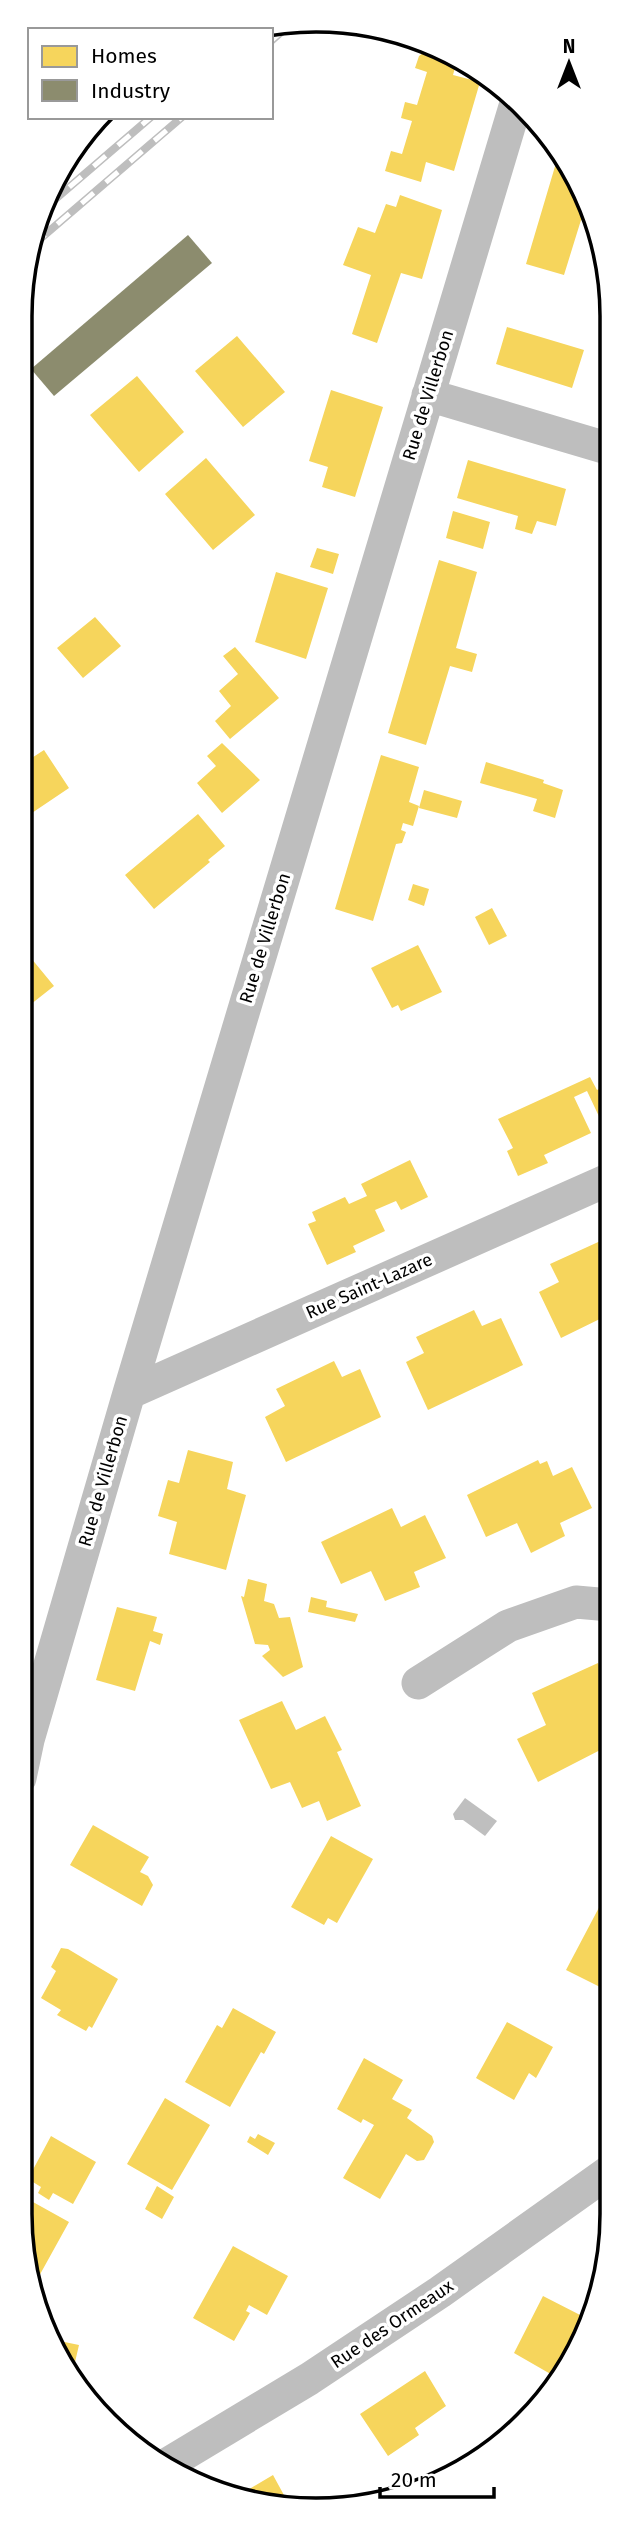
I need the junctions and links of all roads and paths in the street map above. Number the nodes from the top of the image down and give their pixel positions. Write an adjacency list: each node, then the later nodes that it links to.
1 (514, 112): 2 (street, Rue de Villerbon)
2 (428, 395): 3 (street); 5 (street, Rue de Villerbon)
3 (600, 446)
4 (600, 1183): 5 (street, Rue Saint-Lazare)
5 (129, 1393): 8 (street, Rue de Villerbon)
6 (600, 1604): 7 (street)
7 (418, 1683)
8 (32, 1726)
9 (600, 2178): 10 (street, Rue des Ormeaux)
10 (175, 2460)

